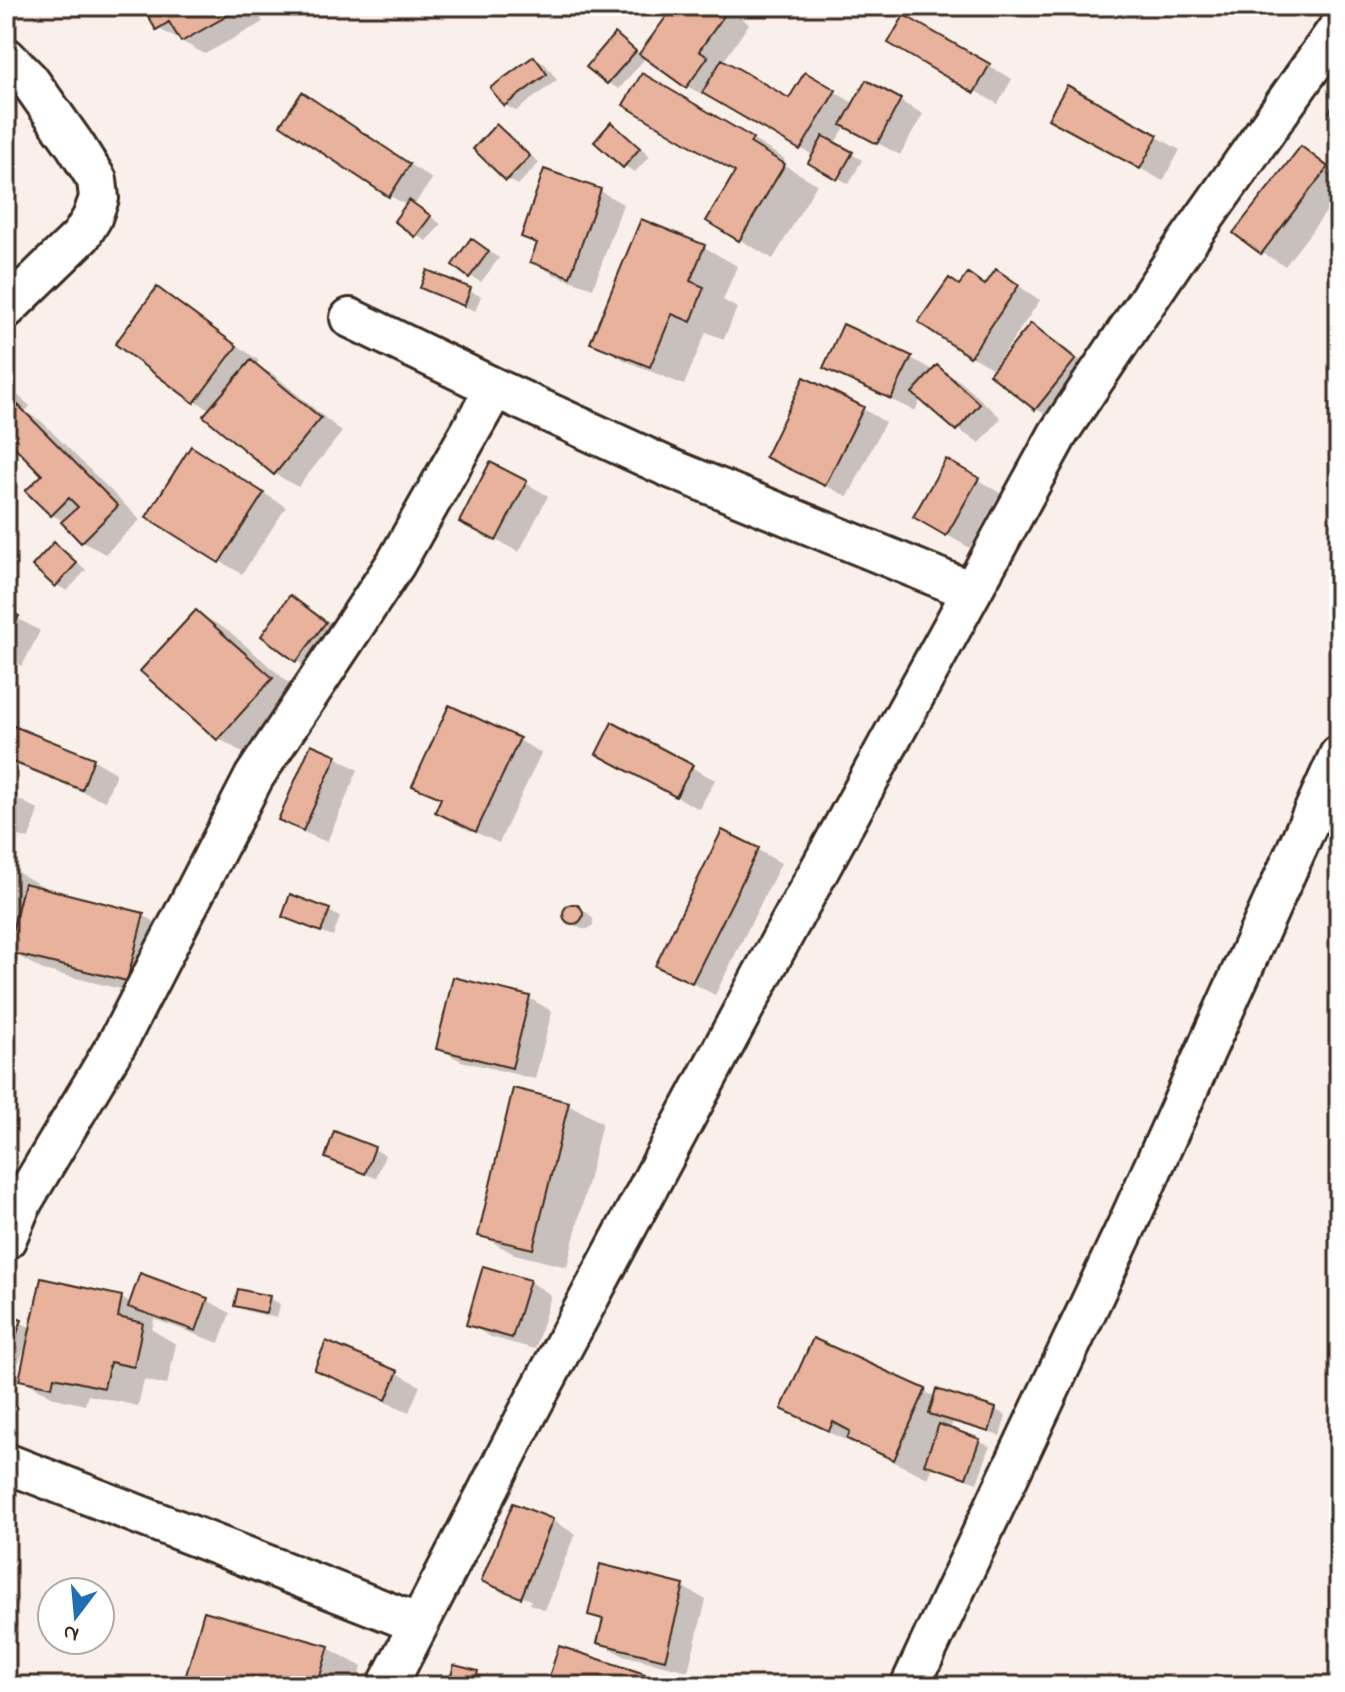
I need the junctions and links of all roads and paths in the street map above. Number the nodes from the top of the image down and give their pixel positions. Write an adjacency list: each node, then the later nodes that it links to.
1 (1339, 27): 6 (street)
2 (6, 57): 3 (street)
3 (6, 309)
4 (350, 318): 5 (street)
5 (495, 388): 6 (street); 8 (street)
6 (971, 591): 10 (street)
7 (1339, 755): 12 (street)
8 (6, 1240)
9 (6, 1463): 10 (street)
10 (419, 1624): 11 (street)
11 (387, 1686)
12 (910, 1686)

